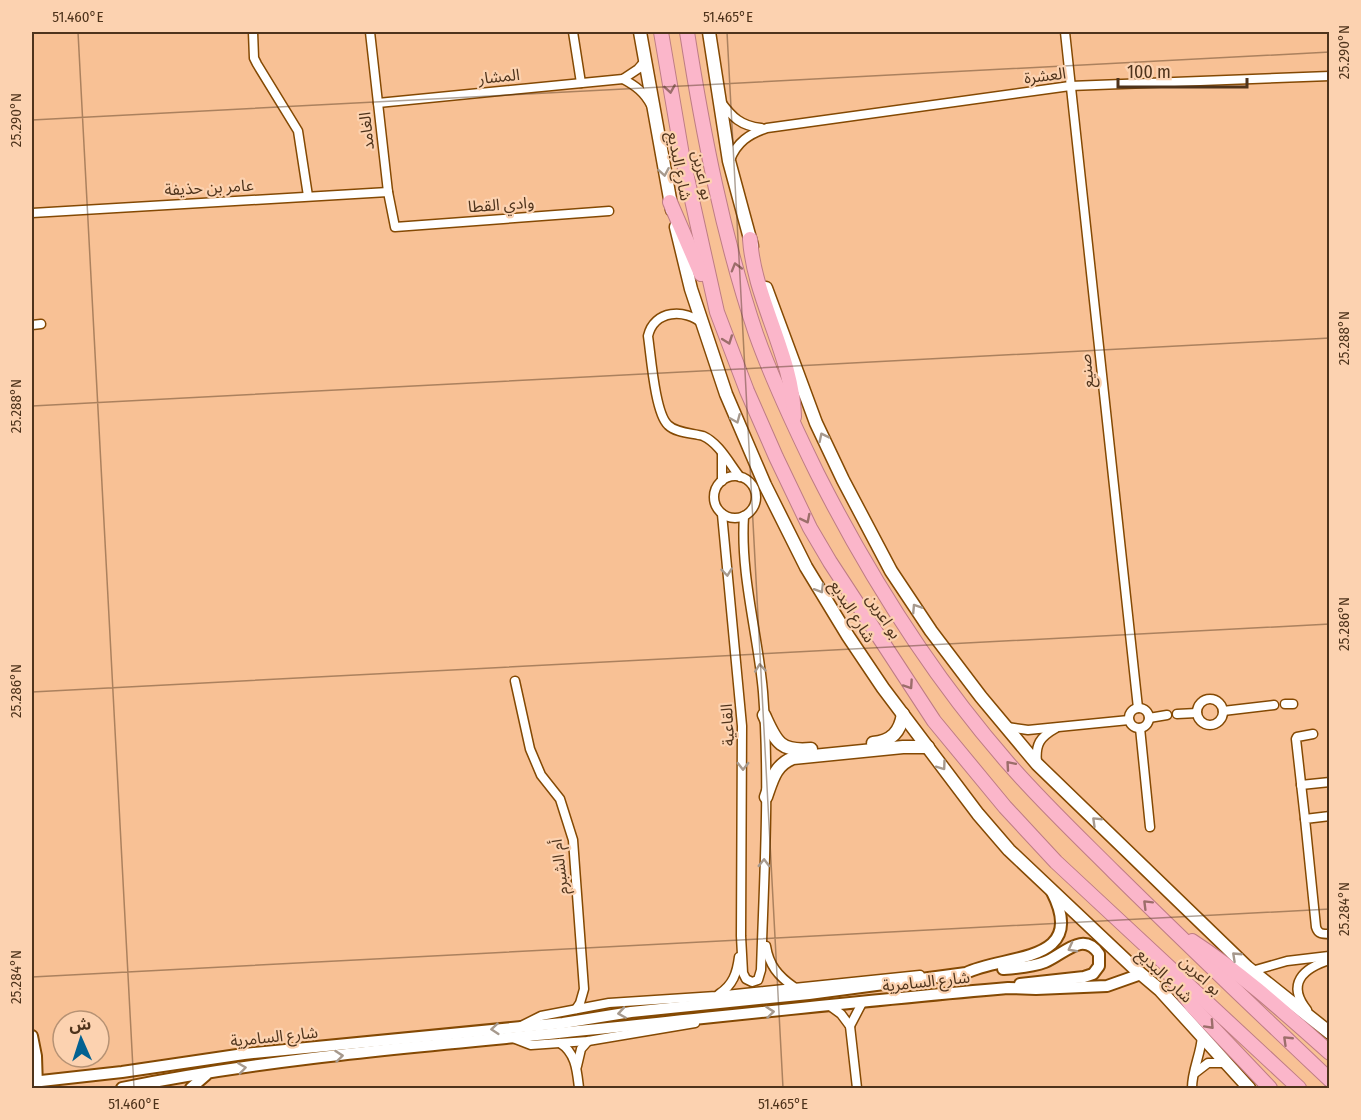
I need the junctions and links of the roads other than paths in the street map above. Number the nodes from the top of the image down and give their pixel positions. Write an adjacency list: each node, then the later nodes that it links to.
1 (253, 32): 20 (street)
2 (370, 32): 15 (street, الغامد)
3 (573, 32): 12 (street)
4 (640, 32): 9 (main road, شارع البديع)
5 (661, 32): 27 (highway, بو اعرين, one-way to 27)
6 (687, 32): 32 (highway, بو اعرين, one-way to 6)
7 (709, 32): 14 (main road)
8 (1065, 32): 13 (street, صنيع)
9 (645, 61): 11 (street); 16 (main road, شارع البديع)
10 (1329, 76): 13 (street, العشرة)
11 (623, 79): 12 (street, المشار); 16 (street)
12 (580, 83): 15 (street, المشار)
13 (1070, 86): 17 (street, العشرة); 40 (street, صنيع)
14 (719, 100): 17 (street, العشرة); 18 (main road)
15 (378, 103): 19 (street, الغامد)
16 (653, 109): 21 (main road, شارع البديع, one-way to 21)
17 (767, 128): 18 (street, العشرة)
18 (729, 161): 25 (main road)
19 (388, 192): 20 (street, عامر بن حذيفة); 24 (street, الغامد)
20 (308, 196): 23 (street, عامر بن حذيفة)
21 (670, 202): 26 (main road, شارع البديع); 27 (highway)
22 (609, 211): 24 (street, وادي القطا)
23 (32, 213)
24 (395, 227)
25 (750, 239): 32 (highway); 49 (main road, one-way to 25)
26 (692, 289): 28 (street); 30 (main road, شارع البديع)
27 (717, 312): 67 (highway, بو اعرين, one-way to 67)
28 (680, 313): 30 (street); 33 (street)
29 (41, 324): 31 (street)
30 (703, 324): 43 (main road, شارع البديع, one-way to 43)
31 (32, 325)
32 (794, 425): 63 (highway, بو اعرين, one-way to 32)
33 (722, 454): 34 (street); 35 (street)
34 (740, 477): 35 (street); 37 (street)
35 (722, 481): 36 (street)
36 (722, 514): 37 (street); 65 (street, القاعية, one-way to 65)
37 (744, 516): 45 (street, القاعية, one-way to 37)
38 (515, 681): 74 (street, أم الشبرم)
39 (1275, 705): 41 (street)
40 (1138, 708): 47 (street); 48 (street)
41 (1223, 711): 42 (street); 42 (street)
42 (1197, 713): 44 (street)
43 (903, 714): 45 (main road); 53 (main road, شارع البديع)
44 (1177, 714)
45 (764, 715): 57 (street, القاعية)
46 (1167, 716): 47 (street)
47 (1149, 718): 51 (street)
48 (1129, 720): 50 (street); 51 (street)
49 (1005, 726): 50 (street); 54 (main road)
50 (1059, 726): 54 (street)
51 (1140, 728): 60 (street)
52 (1313, 734): 56 (street)
53 (928, 747): 57 (main road); 61 (main road, شارع البديع, one-way to 61)
54 (1038, 764): 68 (main road, one-way to 54)
55 (1329, 783): 56 (street)
56 (1301, 785): 59 (street)
57 (766, 797): 62 (street, القاعية, one-way to 57)
58 (1329, 816): 59 (street)
59 (1305, 819): 64 (street)
60 (1150, 827)
61 (1050, 889): 69 (street, شارع السامرية); 70 (main road, شارع البديع)
62 (763, 921): 65 (street, القاعية); 72 (street, القاعية)
63 (1174, 932): 92 (highway); 100 (highway, بو اعرين, one-way to 63)
64 (1329, 934)
65 (741, 936): 75 (street, القاعية)
66 (1329, 958): 68 (street); 81 (street)
67 (1162, 962): 110 (highway, one-way to 110); 111 (highway, بو اعرين)
68 (1252, 971): 81 (main road)
69 (966, 973): 71 (street, شارع السامرية); 73 (street, one-way to 69)
70 (1141, 974): 73 (street, شارع السامرية); 86 (main road, شارع البديع)
71 (930, 977): 72 (street, شارع السامرية); 82 (street, شارع السامرية, one-way to 82)
72 (794, 987): 75 (street, شارع السامرية)
73 (1008, 988): 76 (street, شارع السامرية)
74 (584, 989): 77 (street); 79 (street, أم الشبرم)
75 (716, 996): 77 (street, شارع السامرية)
76 (862, 1003): 78 (street, شارع السامرية); 83 (street)
77 (599, 1004): 79 (street, شارع السامرية)
78 (830, 1006): 80 (street, شارع السامرية, one-way to 78); 83 (street)
79 (576, 1009): 82 (street, شارع السامرية)
80 (712, 1017): 88 (street, شارع السامرية); 89 (street, شارع السامرية)
81 (1317, 1022): 84 (main road)
82 (520, 1026): 87 (street, شارع السامرية, one-way to 87)
83 (850, 1026): 107 (street)
84 (1329, 1033)
85 (32, 1036): 93 (street)
86 (1202, 1036): 95 (main road, شارع البديع); 98 (street)
87 (404, 1037): 91 (street); 94 (street, شارع السامرية)
88 (511, 1037): 90 (street, شارع السامرية); 91 (street, شارع السامرية)
89 (588, 1041): 90 (street, شارع السامرية); 96 (street)
90 (560, 1043): 96 (street)
91 (406, 1049): 97 (street, شارع السامرية, one-way to 91)
92 (1329, 1053)
93 (36, 1056): 99 (street); 102 (street)
94 (181, 1063): 99 (street, شارع السامرية); 101 (street)
95 (1228, 1063): 98 (street); 109 (main road, شارع البديع)
96 (577, 1069): 106 (street)
97 (211, 1072): 101 (street, شارع السامرية); 105 (street)
98 (1193, 1076): 108 (street)
99 (68, 1078): 102 (street, شارع السامرية)
100 (1329, 1080)
101 (181, 1081): 103 (street, شارع السامرية); 105 (street)
102 (36, 1084)
103 (122, 1088): 104 (street)
104 (161, 1089)
105 (189, 1089)
106 (579, 1089)
107 (857, 1089)
108 (1192, 1089)
109 (1249, 1089)
110 (1270, 1089)
111 (1299, 1089)

